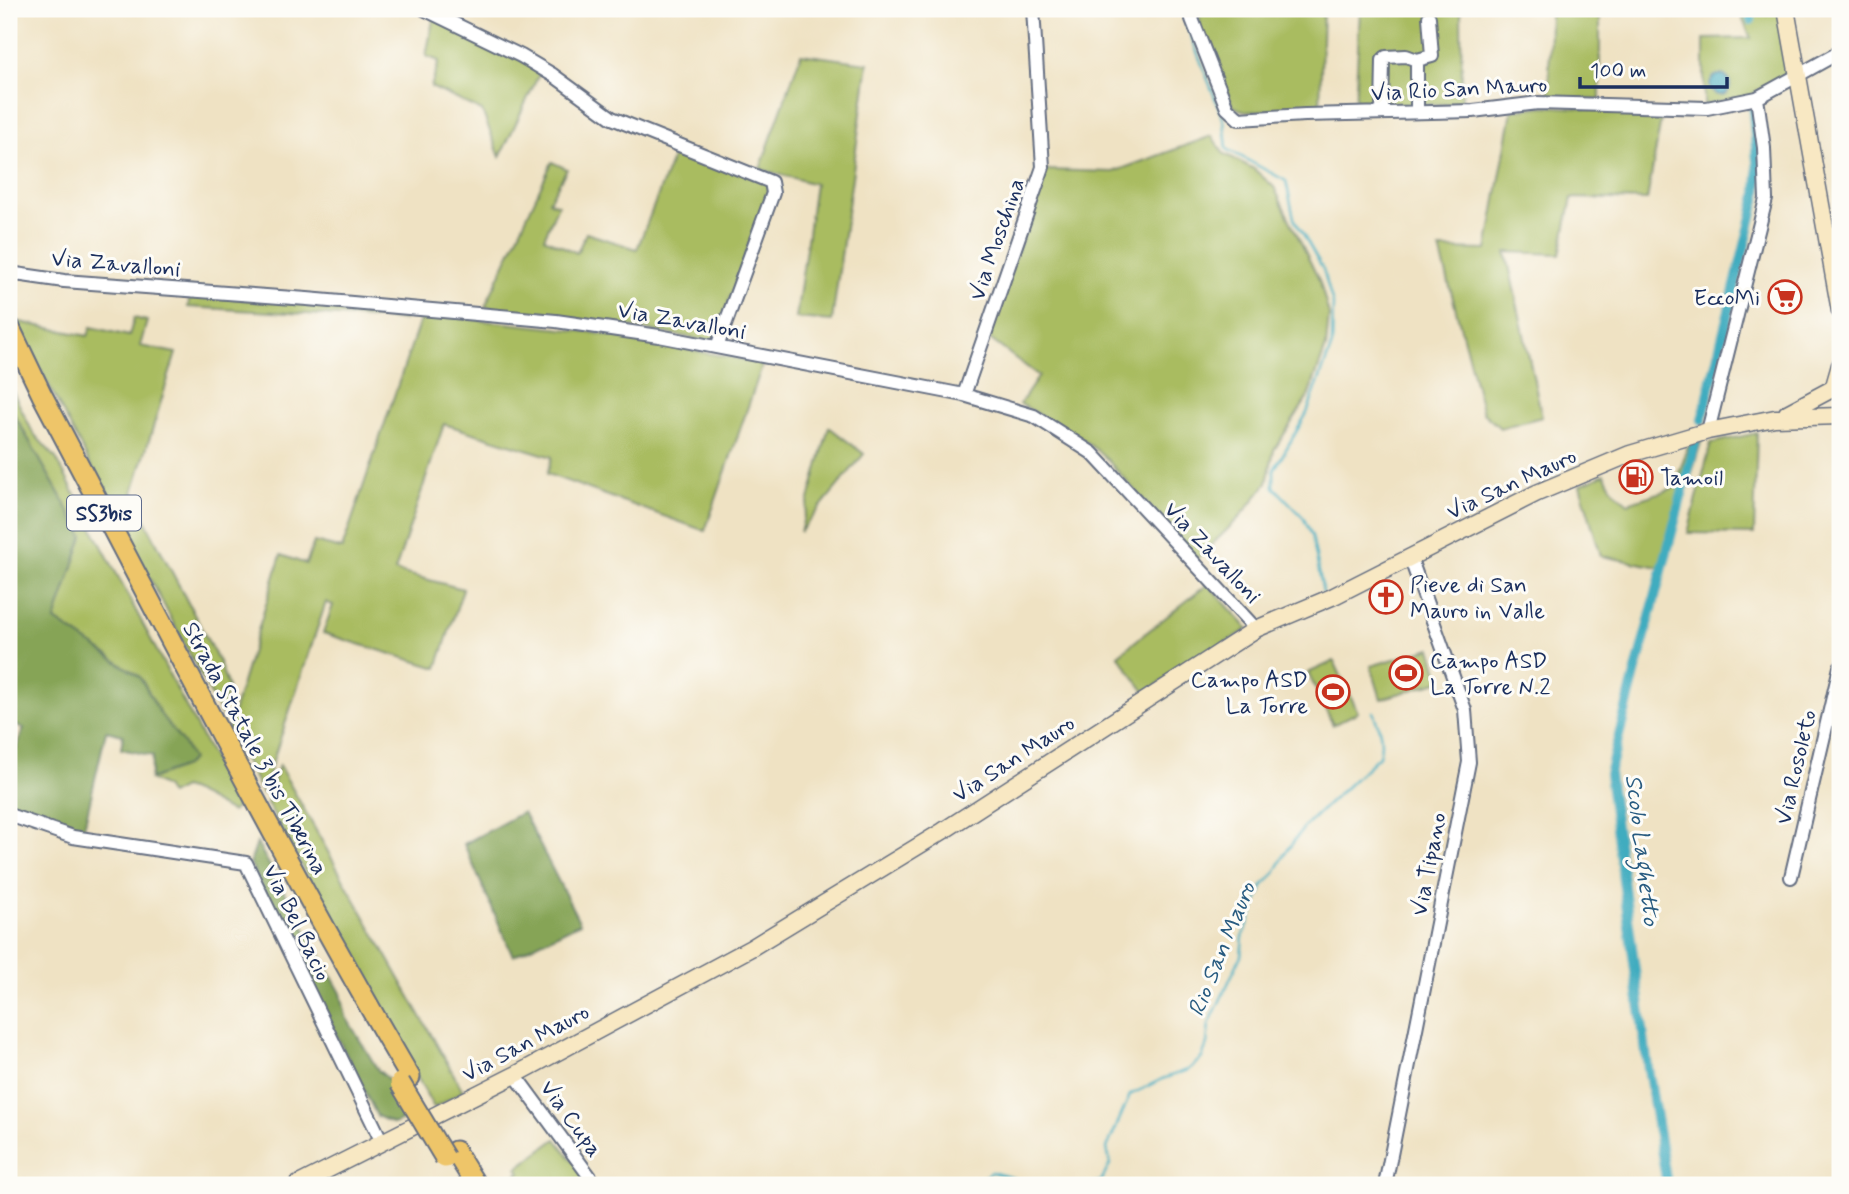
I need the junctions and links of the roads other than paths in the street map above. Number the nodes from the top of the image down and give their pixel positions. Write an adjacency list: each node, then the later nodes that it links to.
1 (424, 9): 15 (street)
2 (1033, 9): 19 (street, Via Moschina)
3 (1195, 9): 11 (street, Via Rio San Mauro)
4 (1786, 9): 8 (main road)
5 (1429, 18): 7 (street)
6 (1840, 51): 8 (street, Via Rio San Mauro)
7 (1417, 60): 10 (street); 11 (street)
8 (1798, 77): 9 (street, Via Rio San Mauro); 13 (main road)
9 (1757, 98): 10 (street, Via Rio San Mauro); 22 (street)
10 (1417, 112): 11 (street, Via Rio San Mauro)
11 (1382, 113)
12 (9, 273): 15 (street, Via Zavalloni)
13 (1840, 311)
14 (9, 326): 26 (highway, Strada Statale 3 bis Tiberina / SS3bis)
15 (717, 347): 19 (street, Via Zavalloni)
16 (9, 352): 26 (highway, Strada Statale 3 bis Tiberina / SS3bis)
17 (1840, 365): 18 (main road)
18 (1835, 385): 20 (main road); 21 (main road, Via San Mauro)
19 (964, 395): 24 (street, Via Zavalloni)
20 (1840, 416): 21 (main road, Via San Mauro)
21 (1775, 418): 22 (main road, Via San Mauro)
22 (1708, 431): 23 (main road, Via San Mauro)
23 (1410, 557): 24 (main road, Via San Mauro); 36 (street, Via Tipano)
24 (1256, 629): 29 (main road, Via San Mauro)
25 (1840, 667): 28 (street, Via Rosoleto)
26 (197, 702): 31 (highway, Strada Statale 3 bis Tiberina / SS3bis, bridge)
27 (9, 815): 30 (street, Via Bel Bacio)
28 (1791, 877)
29 (514, 1075): 30 (main road, Via San Mauro); 35 (street, Via Cupa)
30 (382, 1142): 32 (main road, Via San Mauro)
31 (450, 1155): 33 (highway, Strada Statale 3 bis Tiberina / SS3bis); 34 (highway, Strada Statale 3 bis Tiberina / SS3bis)
32 (297, 1185)
33 (461, 1185)
34 (476, 1185)
35 (596, 1185)
36 (1385, 1185)

